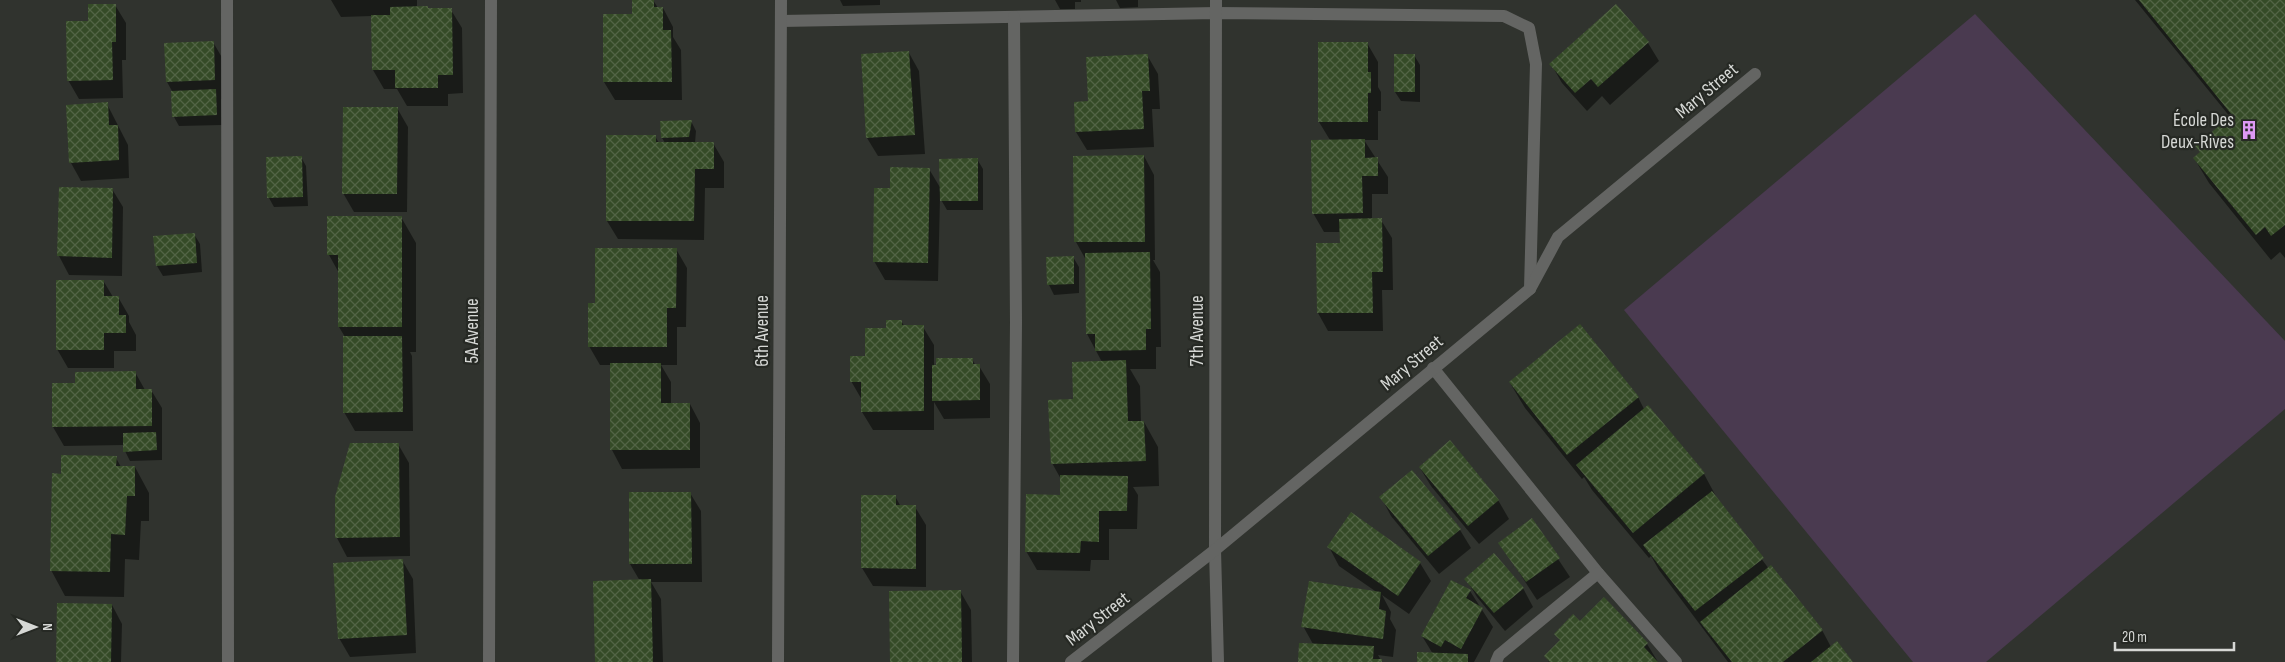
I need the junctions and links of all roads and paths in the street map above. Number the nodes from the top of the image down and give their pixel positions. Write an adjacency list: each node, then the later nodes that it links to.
1 (227, 0): 12 (street)
2 (491, 0): 13 (street, 5A Avenue)
3 (781, 0): 6 (street, 6th Avenue)
4 (1216, 6): 5 (street); 8 (street); 10 (street, 7th Avenue)
5 (1014, 17): 6 (street); 15 (street)
6 (781, 21): 14 (street, 6th Avenue)
7 (1755, 74): 8 (street, Mary Street)
8 (1530, 289): 9 (street, Mary Street)
9 (1433, 368): 10 (street, Mary Street); 11 (street)
10 (1215, 550): 16 (street, Mary Street); 17 (street, 7th Avenue)
11 (1598, 573): 18 (street); 19 (street)
12 (228, 662)
13 (489, 662)
14 (778, 662)
15 (1013, 662)
16 (1071, 662)
17 (1218, 662)
18 (1496, 662)
19 (1676, 662)

